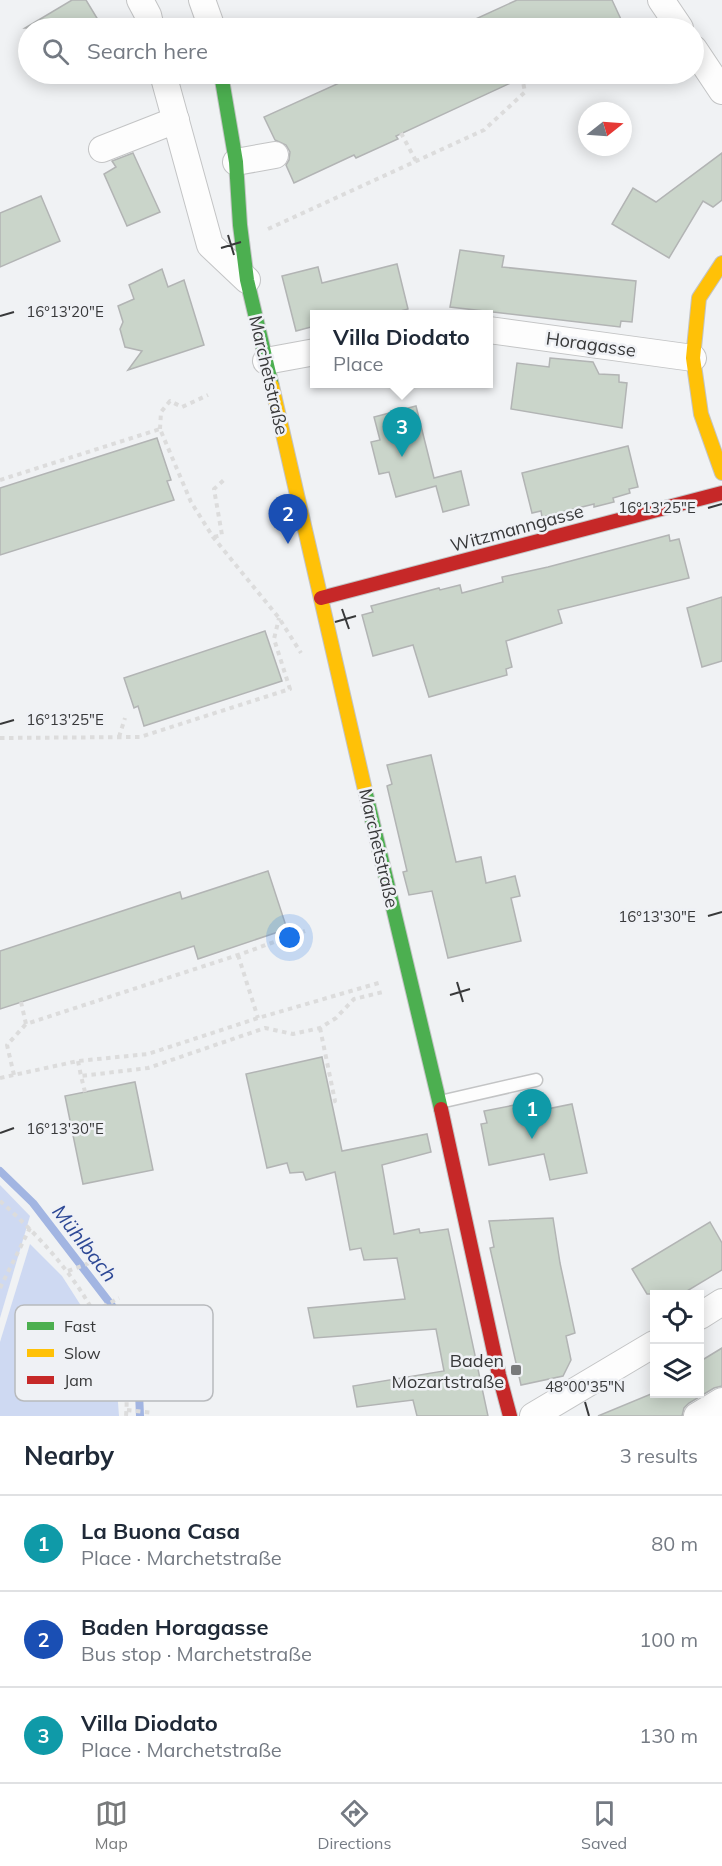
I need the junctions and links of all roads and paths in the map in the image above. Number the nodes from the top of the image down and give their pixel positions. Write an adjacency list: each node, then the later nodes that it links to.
1 (140, 0): 4 (street)
2 (202, 0): 5 (street)
3 (661, 0): 6 (street)
4 (148, 18)
5 (208, 18)
6 (673, 18)
7 (704, 65): 11 (street)
8 (166, 84): 12 (street)
9 (223, 84): 17 (street, Marchetstraße)
10 (523, 84): 16 (path)
11 (722, 91)
12 (176, 120): 14 (street); 20 (street)
13 (401, 133): 16 (path)
14 (102, 149)
15 (275, 155): 17 (street)
16 (416, 161): 18 (path)
17 (236, 162): 18 (street, Marchetstraße)
18 (241, 235): 20 (street, Marchetstraße)
19 (722, 263): 23 (street)
20 (247, 280): 24 (street, Marchetstraße)
21 (493, 331): 23 (street, Horagasse)
22 (310, 353): 24 (street)
23 (693, 358): 27 (street)
24 (266, 361): 32 (street, Marchetstraße)
25 (208, 395): 26 (path)
26 (160, 429): 28 (path); 31 (path)
27 (722, 473)
28 (0, 480)
29 (224, 480): 31 (path)
30 (722, 493): 32 (street, Witzmanngasse)
31 (213, 537): 33 (path)
32 (321, 598): 53 (street, Marchetstraße)
33 (279, 618): 34 (path); 36 (path)
34 (303, 659)
35 (125, 718): 36 (path)
36 (119, 737): 37 (path)
37 (0, 738)
38 (305, 931): 39 (path)
39 (238, 955): 43 (path); 44 (path)
40 (386, 981): 43 (path)
41 (388, 991): 45 (path)
42 (21, 1002): 44 (path)
43 (258, 1018): 46 (path)
44 (26, 1024): 47 (path)
45 (320, 1028): 48 (path); 52 (path)
46 (78, 1061): 47 (path); 48 (path)
47 (14, 1075): 49 (path)
48 (81, 1076): 51 (path)
49 (0, 1078)
50 (536, 1080): 53 (lane)
51 (85, 1092)
52 (332, 1102)
53 (438, 1102): 70 (street, Marchetstraße)
54 (0, 1201): 55 (path)
55 (30, 1228): 57 (path); 58 (path)
56 (95, 1261): 57 (path)
57 (68, 1271): 61 (path)
58 (0, 1288)
59 (119, 1298): 62 (path)
60 (722, 1302): 63 (street)
61 (91, 1305)
62 (106, 1305)
63 (704, 1313)
64 (650, 1346): 71 (street)
65 (128, 1401): 67 (path)
66 (722, 1401): 72 (street)
67 (129, 1410): 68 (path); 69 (path)
68 (153, 1413)
69 (126, 1416)
70 (510, 1416)
71 (533, 1416)
72 (698, 1416)

